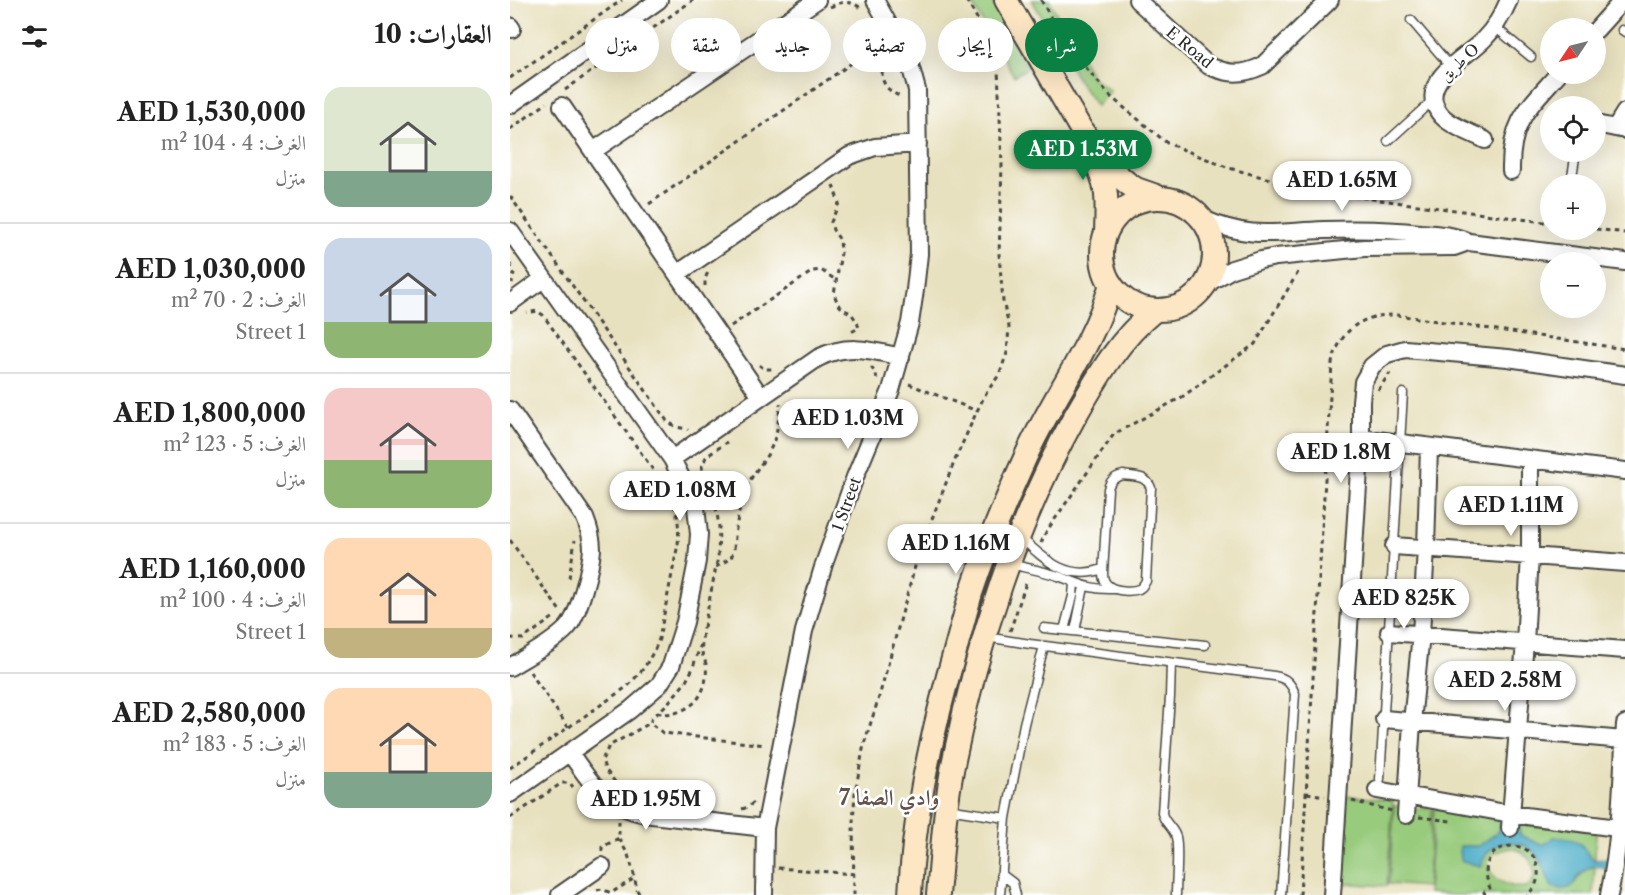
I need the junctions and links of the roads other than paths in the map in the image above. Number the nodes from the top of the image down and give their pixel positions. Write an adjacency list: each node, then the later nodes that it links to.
1 (659, 0): 17 (street)
2 (1006, 0): 20 (street)
3 (1138, 0): 4 (street, E Road)
4 (1330, 0)
5 (1509, 0): 11 (street, طريق O)
6 (1618, 1): 9 (street)
7 (822, 4): 24 (street)
8 (870, 6): 23 (street, 1 Street)
9 (1605, 18)
10 (1411, 20): 13 (lane)
11 (1495, 27): 12 (lane); 13 (street, طريق O)
12 (1531, 57)
13 (1451, 67): 15 (street, طريق O)
14 (1550, 84): 25 (street)
15 (1434, 99): 21 (street, طريق O); 22 (lane)
16 (556, 101): 24 (street)
17 (510, 105)
18 (1625, 112): 19 (street)
19 (1620, 129)
20 (1082, 131): 26 (street); 29 (street)
21 (1485, 140)
22 (1388, 141)
23 (918, 144): 32 (street); 38 (street, 1 Street)
24 (593, 151): 32 (street)
25 (1511, 171)
26 (1156, 196): 27 (street); 29 (street)
27 (1203, 219): 30 (street); 35 (street)
28 (510, 231): 33 (street)
29 (1106, 232): 34 (street)
30 (1469, 242): 31 (street); 35 (street)
31 (1625, 262)
32 (677, 274): 41 (street)
33 (543, 279): 36 (street); 46 (street)
34 (1111, 284): 37 (street); 91 (street)
35 (1206, 284): 37 (street)
36 (510, 303)
37 (1155, 310): 49 (street)
38 (900, 361): 41 (street); 84 (street, 1 Street)
39 (1625, 375): 43 (street)
40 (1403, 393): 44 (lane)
41 (761, 397): 46 (street)
42 (510, 410): 71 (street)
43 (1361, 438): 44 (street); 97 (street)
44 (1400, 443): 45 (street); 50 (lane)
45 (1429, 447): 47 (street); 51 (street)
46 (672, 459): 76 (street)
47 (1530, 459): 48 (street); 52 (street)
48 (1625, 471)
49 (1020, 537): 54 (street); 56 (lane)
50 (1394, 546): 51 (street); 63 (lane)
51 (1426, 548): 52 (street); 64 (street)
52 (1530, 556): 53 (street); 66 (street)
53 (1625, 563)
54 (1009, 564): 56 (lane); 65 (street)
55 (1103, 569): 56 (lane); 59 (lane); 59 (lane)
56 (1061, 573): 57 (lane)
57 (1074, 583): 58 (lane); 61 (lane)
58 (1084, 587): 59 (lane); 62 (lane)
59 (1113, 589)
60 (1044, 628): 61 (lane)
61 (1064, 630): 62 (lane)
62 (1075, 631): 67 (lane)
63 (1389, 632): 64 (street); 72 (lane)
64 (1421, 634): 66 (street); 73 (street)
65 (996, 639): 68 (lane); 80 (street)
66 (1526, 642): 69 (street); 74 (street)
67 (1205, 645)
68 (1044, 646): 70 (lane); 82 (lane)
69 (1625, 650)
70 (1171, 663): 95 (lane); 96 (lane)
71 (510, 667)
72 (1384, 719): 73 (street); 77 (lane)
73 (1412, 722): 74 (street); 79 (street)
74 (1518, 731): 75 (street); 83 (street)
75 (1625, 743): 85 (street)
76 (570, 753): 78 (street); 84 (street)
77 (1378, 785): 79 (street)
78 (510, 794)
79 (1407, 796): 81 (street); 83 (street)
80 (946, 809): 82 (lane); 92 (street)
81 (1406, 815)
82 (1006, 819): 87 (lane)
83 (1510, 821): 85 (street)
84 (765, 828): 90 (street, 1 Street)
85 (1622, 829): 88 (street)
86 (602, 866): 89 (street)
87 (1001, 874): 93 (lane); 94 (lane)
88 (1609, 893)
89 (561, 895)
90 (764, 895)
91 (910, 895)
92 (938, 895)
93 (1000, 895)
94 (1016, 895)
95 (1176, 895)
96 (1281, 895)
97 (1332, 895)

